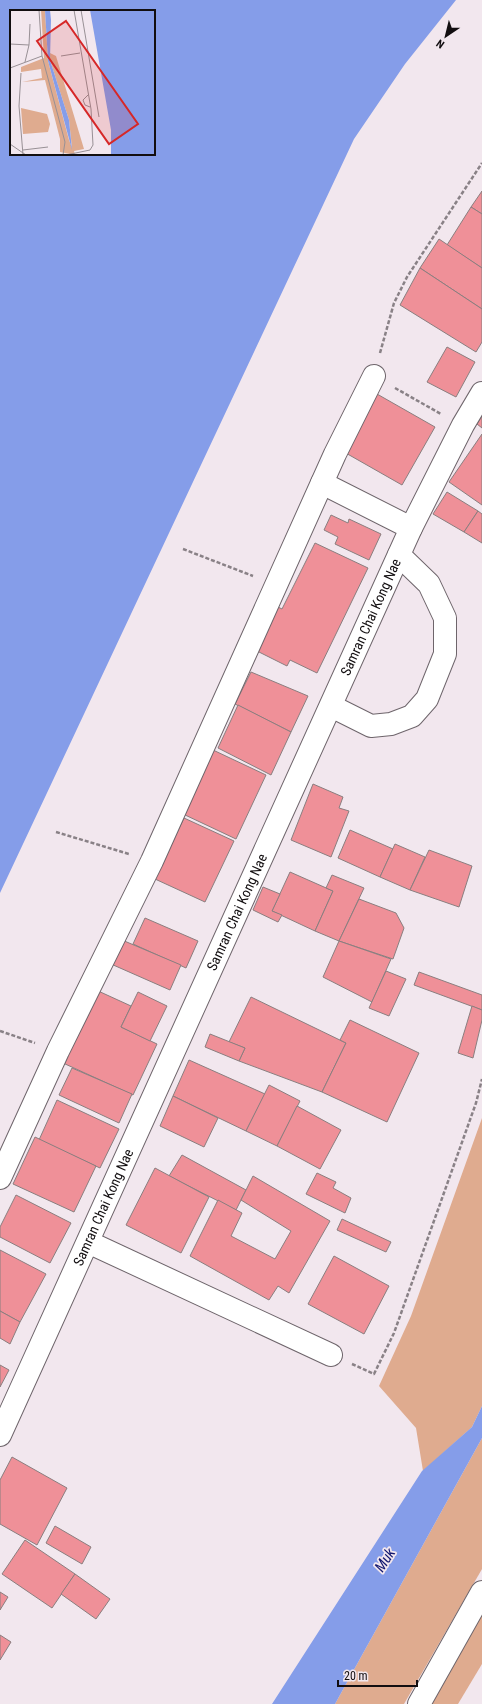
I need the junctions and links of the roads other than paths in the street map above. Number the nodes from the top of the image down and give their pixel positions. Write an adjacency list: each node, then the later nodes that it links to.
1 (374, 376): 3 (street)
2 (482, 393): 4 (street, Samran Chai Kong Nae)
3 (322, 483): 4 (street); 7 (street)
4 (411, 528): 5 (street, Samran Chai Kong Nae)
5 (399, 555): 6 (street, Samran Chai Kong Nae); 6 (street)
6 (331, 706): 8 (street, Samran Chai Kong Nae)
7 (0, 1178)
8 (88, 1242): 9 (street); 10 (street, Samran Chai Kong Nae)
9 (331, 1355)
10 (0, 1435)
11 (482, 1592): 12 (street)
12 (419, 1704)

